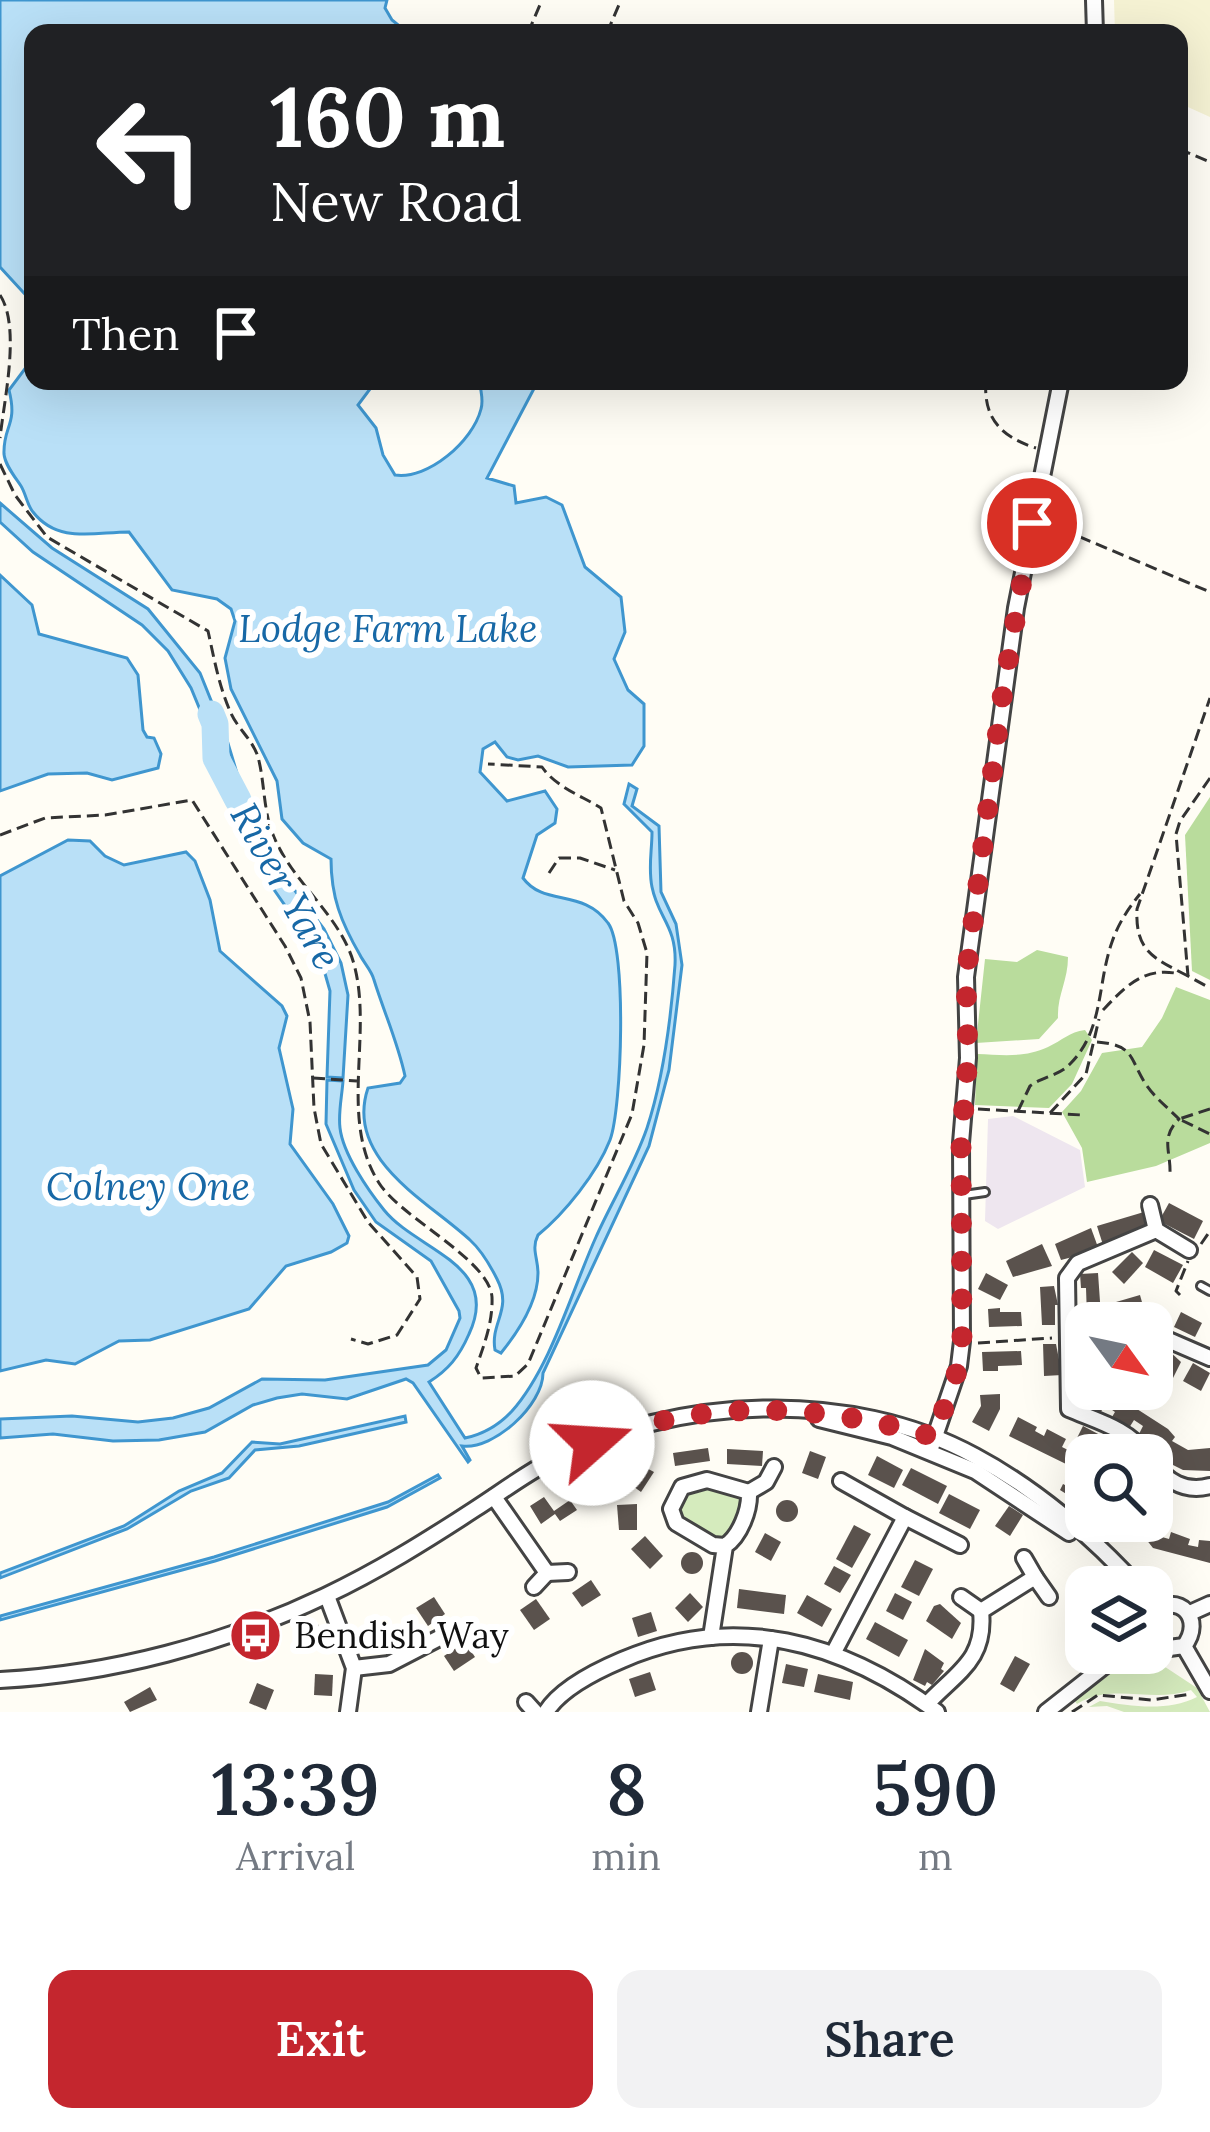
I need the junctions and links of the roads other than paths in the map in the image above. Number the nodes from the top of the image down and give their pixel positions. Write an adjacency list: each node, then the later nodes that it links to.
1 (1059, 390): 3 (street)
2 (985, 1192): 3 (lane)
3 (964, 1196): 14 (street)
4 (1150, 1204): 5 (street)
5 (1156, 1230): 6 (street); 9 (street)
6 (1189, 1250)
7 (1201, 1286): 8 (lane)
8 (1210, 1291)
9 (1069, 1302)
10 (1173, 1342): 11 (street)
11 (1210, 1358)
12 (1071, 1410): 13 (street)
13 (1125, 1434)
14 (932, 1444): 19 (street); 25 (street)
15 (774, 1467): 18 (street)
16 (1173, 1482): 17 (street)
17 (1210, 1486)
18 (749, 1492): 23 (street); 23 (street)
19 (494, 1497): 27 (street); 30 (street)
20 (847, 1504): 21 (street)
21 (905, 1517): 22 (street); 43 (street)
22 (960, 1545)
23 (725, 1546): 38 (street)
24 (1024, 1558): 28 (street)
25 (1119, 1566)
26 (568, 1572): 27 (street)
27 (548, 1573): 29 (street)
28 (1035, 1577): 32 (street); 35 (street)
29 (534, 1587)
30 (327, 1596): 45 (street); 47 (street)
31 (961, 1597): 35 (street)
32 (1049, 1597)
33 (1173, 1603): 36 (street)
34 (1210, 1604): 36 (street)
35 (981, 1612): 49 (street)
36 (1190, 1613): 41 (street)
37 (445, 1635): 40 (street)
38 (711, 1637): 39 (street); 51 (street)
39 (771, 1639): 43 (street); 52 (street)
40 (429, 1645): 44 (street); 45 (street)
41 (1184, 1646): 42 (street); 48 (street)
42 (1173, 1648)
43 (834, 1652): 49 (street)
44 (438, 1664)
45 (354, 1668): 50 (street)
46 (1094, 1674): 53 (street)
47 (0, 1680)
48 (1210, 1690)
49 (932, 1708)
50 (348, 1712)
51 (546, 1712)
52 (759, 1712)
53 (1046, 1712)

